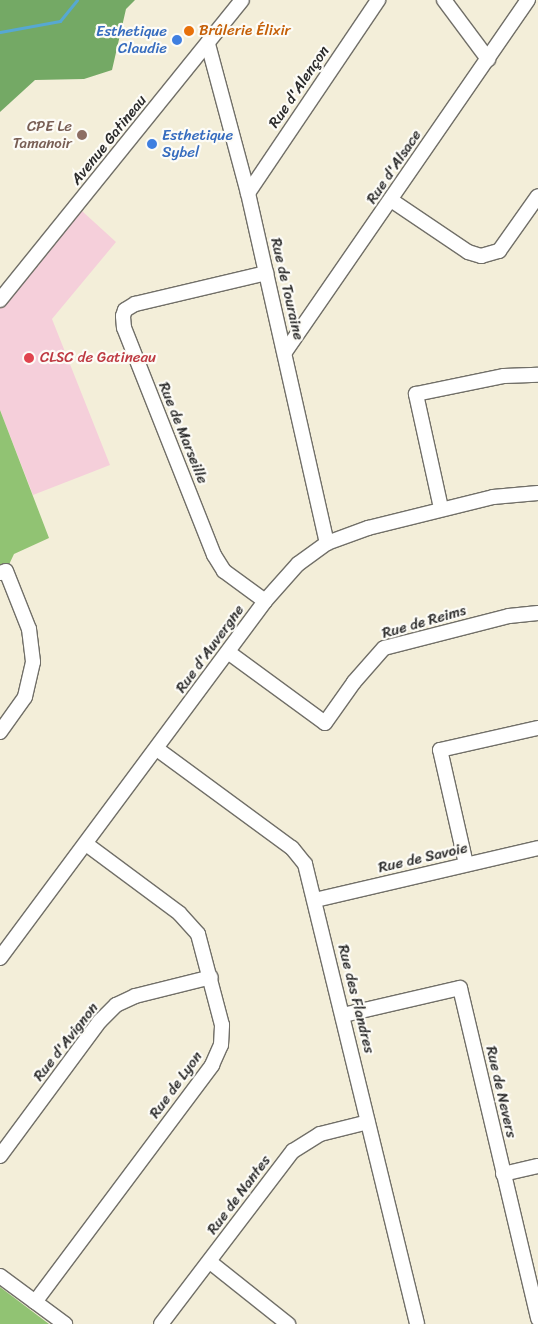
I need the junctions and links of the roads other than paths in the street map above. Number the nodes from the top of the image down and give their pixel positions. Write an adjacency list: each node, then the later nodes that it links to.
1 (242, 0): 5 (street, Avenue Gatineau)
2 (378, 0): 7 (street, Rue d'Alençon)
3 (444, 0): 6 (street)
4 (528, 0): 6 (street, Rue d'Alsace)
5 (208, 44): 7 (street, Rue de Touraine); 11 (street, Avenue Gatineau)
6 (488, 59): 9 (street, Rue d'Alsace)
7 (248, 192): 10 (street, Rue de Touraine)
8 (538, 196): 9 (street)
9 (392, 200): 12 (street, Rue d'Alsace)
10 (266, 273): 12 (street, Rue de Touraine); 18 (street, Rue de Marseille)
11 (0, 300)
12 (285, 352): 16 (street, Rue de Touraine)
13 (538, 375): 15 (street)
14 (538, 493): 15 (street, Rue d'Auvergne)
15 (441, 508): 16 (street, Rue d'Auvergne)
16 (327, 542): 18 (street, Rue d'Auvergne)
17 (0, 573): 22 (street)
18 (265, 601): 20 (street, Rue d'Auvergne)
19 (538, 613): 20 (street, Rue de Reims)
20 (228, 652): 23 (street, Rue d'Auvergne)
21 (538, 728): 26 (street)
22 (0, 732)
23 (157, 749): 24 (street, Rue d'Auvergne); 27 (street, Rue des Flandres)
24 (86, 844): 28 (street, Rue d'Auvergne); 29 (street, Rue de Lyon)
25 (538, 848): 26 (street, Rue de Savoie)
26 (466, 864): 27 (street, Rue de Savoie)
27 (315, 900): 30 (street, Rue des Flandres)
28 (0, 958)
29 (211, 977): 32 (street, Rue d'Avignon); 37 (street, Rue de Lyon)
30 (343, 1015): 31 (street, Rue des Flandres); 34 (street, Rue de Nevers)
31 (368, 1122): 35 (street, Rue de Nantes); 42 (street, Rue des Flandres)
32 (0, 1156)
33 (538, 1166): 34 (street)
34 (503, 1174): 38 (street, Rue de Nevers)
35 (210, 1262): 40 (street, Rue de Nantes); 41 (street)
36 (0, 1276): 37 (street)
37 (35, 1302): 39 (street)
38 (538, 1319)
39 (65, 1324)
40 (161, 1324)
41 (288, 1324)
42 (416, 1324)

